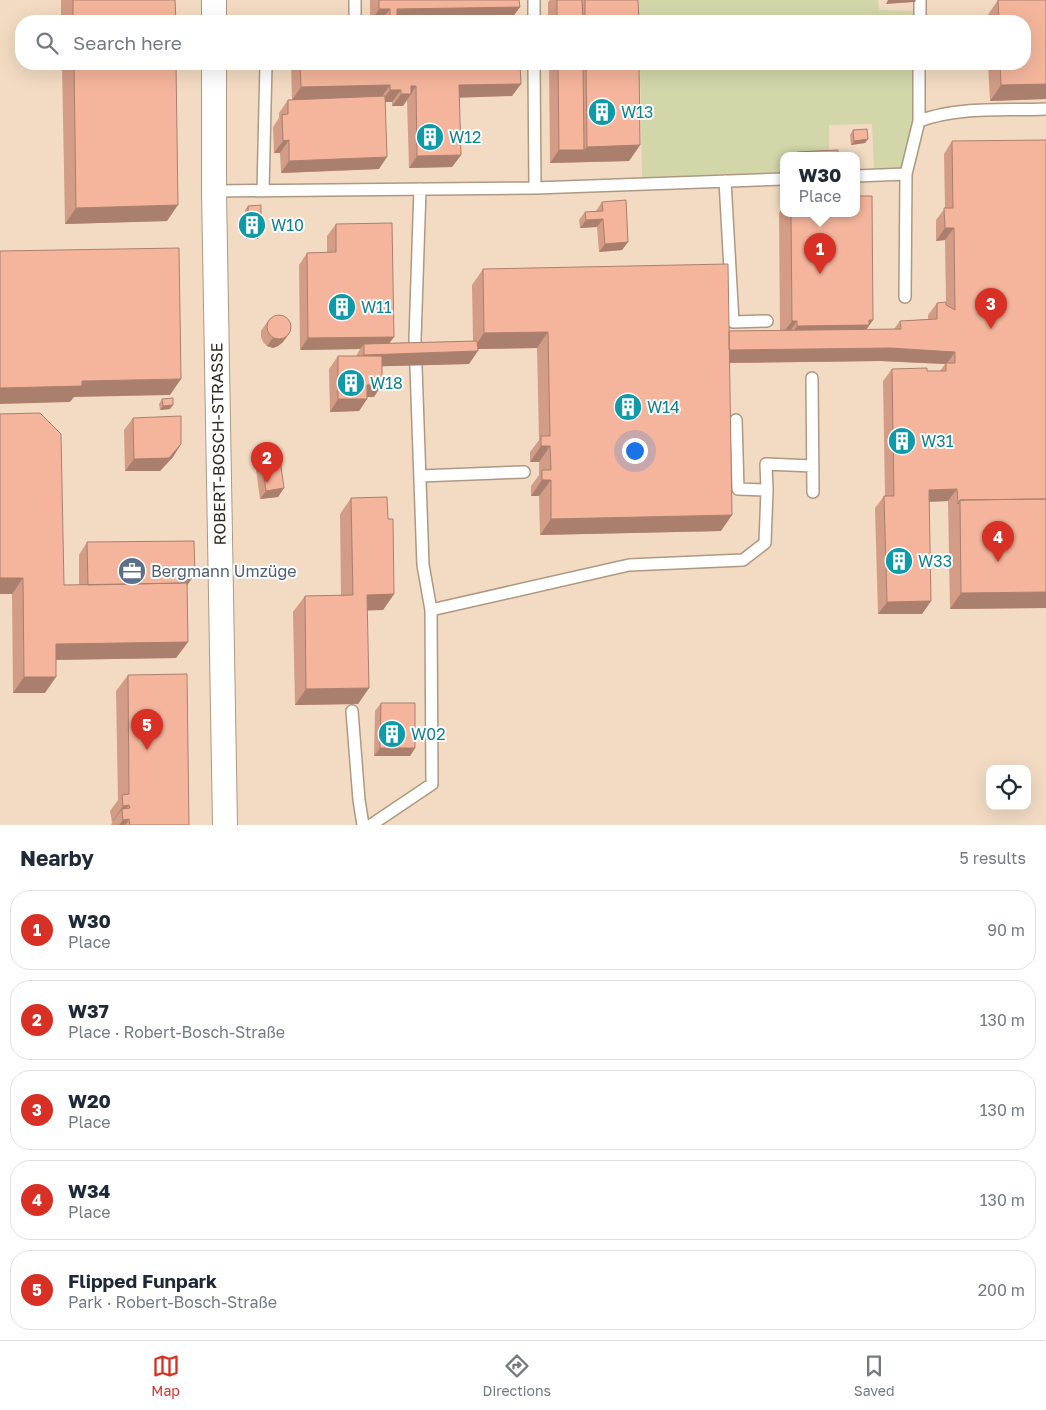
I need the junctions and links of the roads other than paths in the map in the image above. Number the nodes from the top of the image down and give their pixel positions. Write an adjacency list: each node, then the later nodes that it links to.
1 (214, 0): 5 (street)
2 (355, 0): 6 (lane)
3 (534, 0): 7 (lane)
4 (920, 0): 8 (lane)
5 (214, 15)
6 (355, 15)
7 (534, 15)
8 (920, 15)
9 (214, 70): 21 (street, ROBERT-BOSCH-STRASSE)
10 (266, 70): 22 (lane)
11 (534, 70): 19 (lane)
12 (919, 70): 14 (lane)
13 (1046, 109): 14 (lane)
14 (919, 121): 15 (lane)
15 (906, 174): 16 (lane); 23 (lane)
16 (860, 176)
17 (780, 179): 18 (lane)
18 (725, 181): 19 (lane); 24 (lane)
19 (535, 188): 20 (lane)
20 (420, 189): 22 (lane); 29 (lane)
21 (214, 191): 22 (lane); 34 (street, ROBERT-BOSCH-STRASSE)
22 (263, 191)
23 (906, 297)
24 (767, 321)
25 (812, 378): 27 (lane)
26 (736, 420): 30 (lane)
27 (813, 466): 30 (lane); 31 (lane)
28 (524, 472): 29 (lane)
29 (420, 476): 32 (lane)
30 (767, 490): 32 (lane)
31 (813, 492)
32 (431, 610): 36 (lane)
33 (352, 711): 35 (lane)
34 (225, 825)
35 (363, 825)
36 (371, 825)

